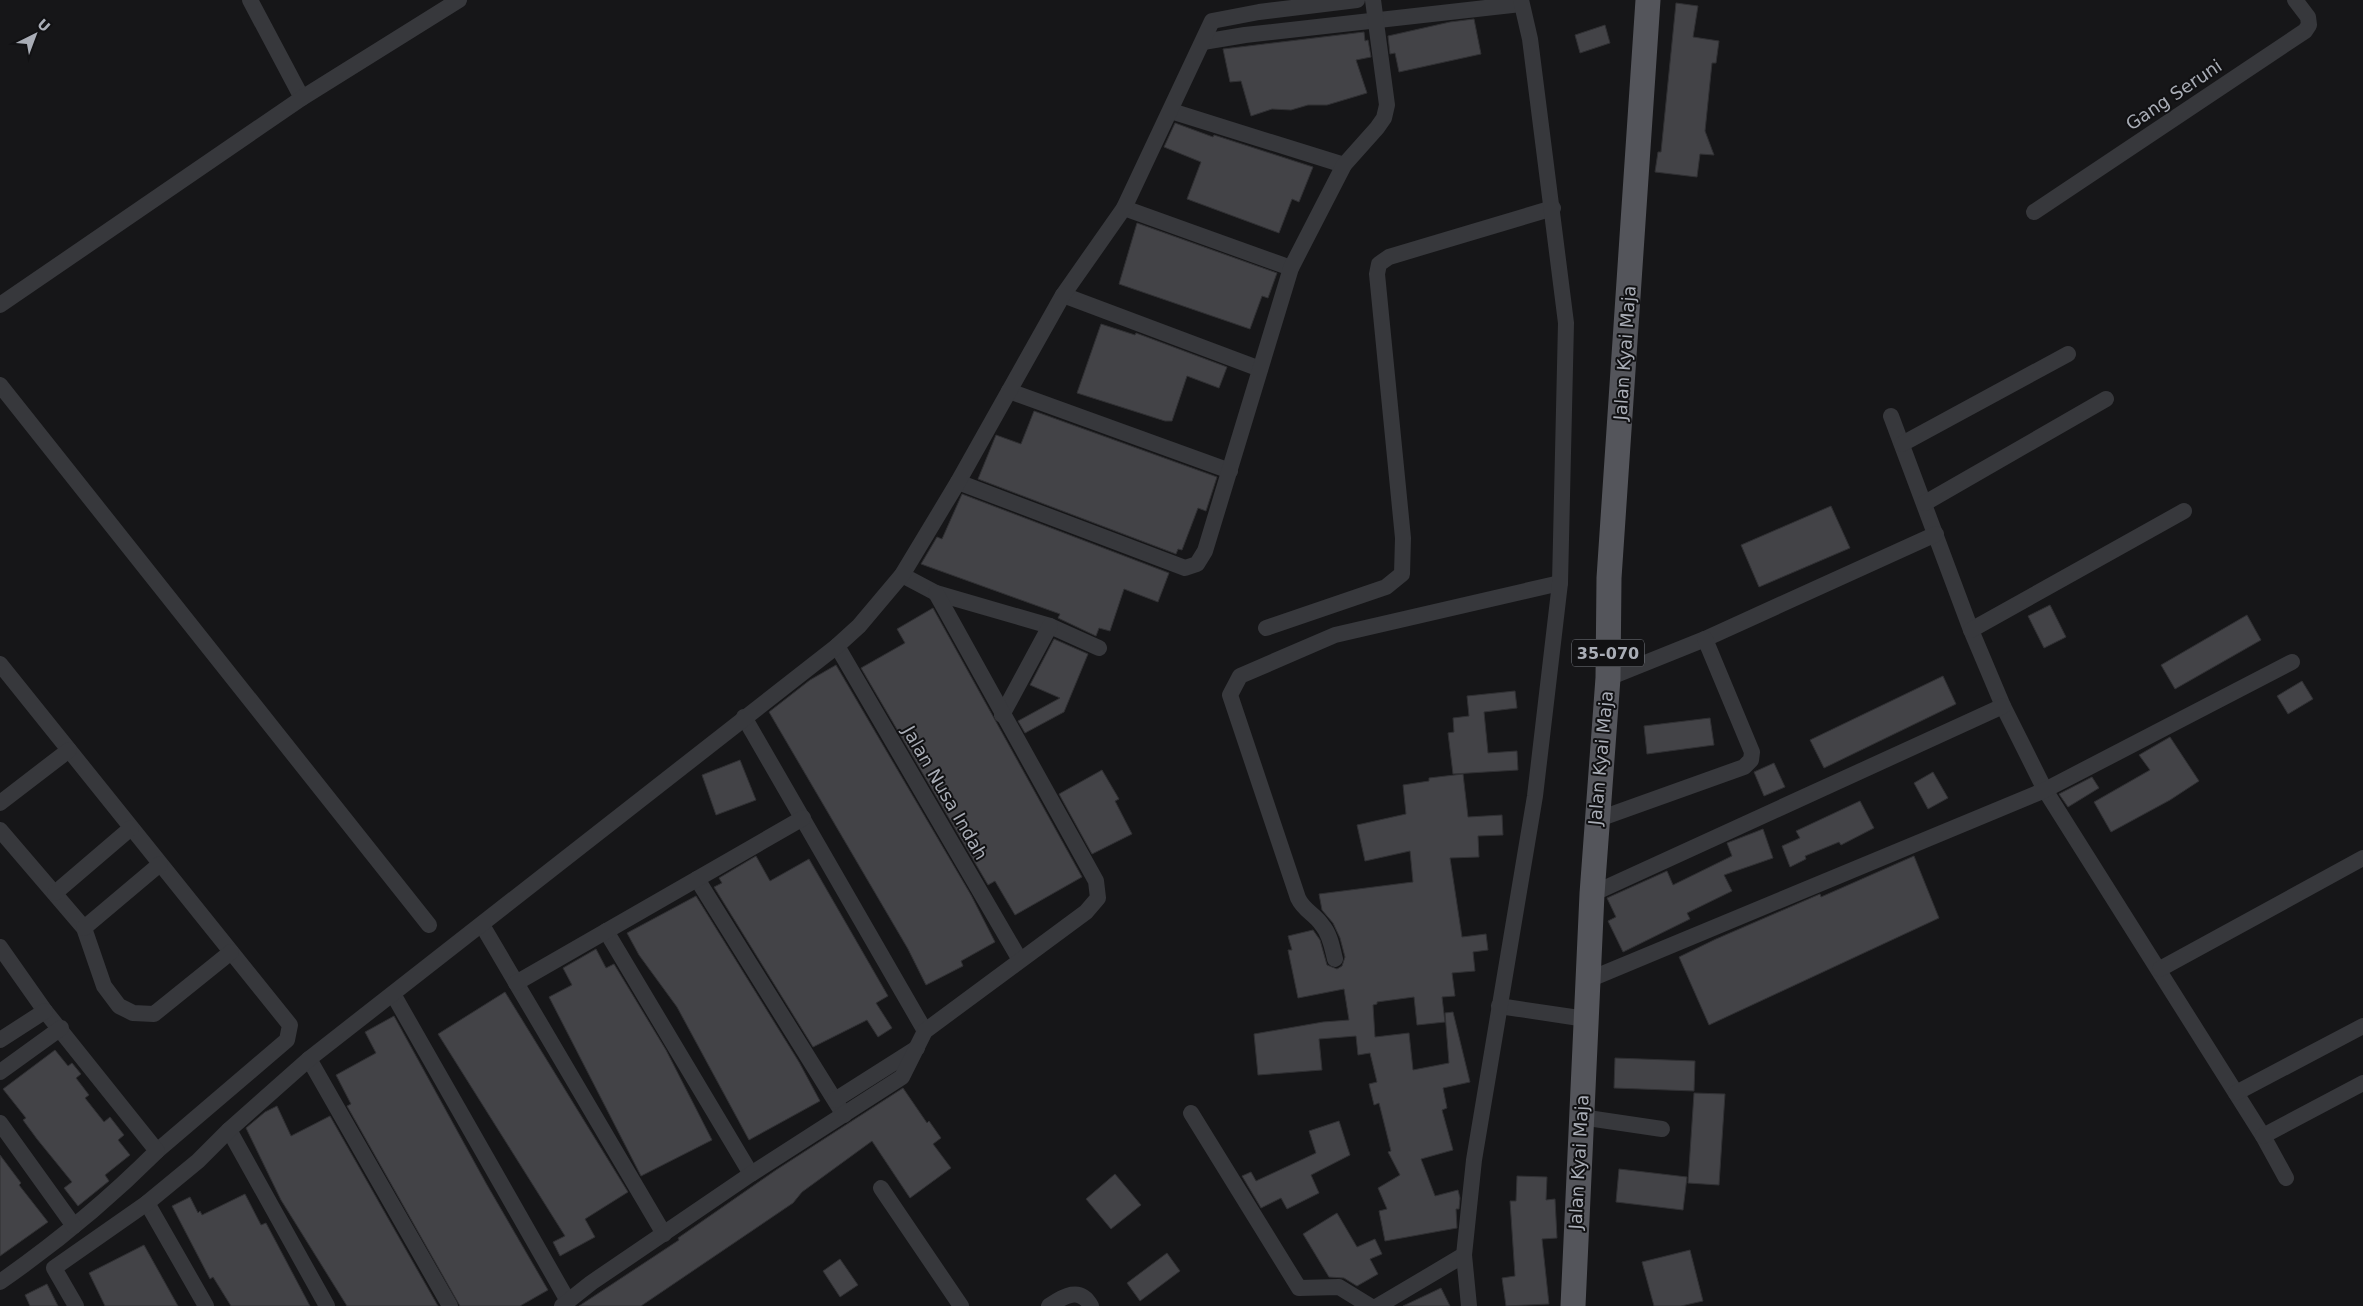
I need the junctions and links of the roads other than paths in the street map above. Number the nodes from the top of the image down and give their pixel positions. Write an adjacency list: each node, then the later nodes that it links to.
1 (250, 0): 10 (street)
2 (459, 0): 10 (street)
3 (1357, 0): 9 (street)
4 (1373, 0): 8 (street)
5 (1648, 0): 42 (main road, Jalan Kyai Maja / 35-070)
6 (2295, 0): 15 (street, Gang Seruni)
7 (1521, 2): 8 (street); 14 (street)
8 (1376, 21): 9 (street); 12 (street)
9 (1203, 42): 11 (street)
10 (302, 98): 18 (street)
11 (1171, 111): 12 (street); 13 (street)
12 (1344, 165): 16 (street)
13 (1124, 208): 16 (street); 17 (street)
14 (1553, 208): 32 (street); 35 (street)
15 (2034, 212)
16 (1291, 268): 20 (street)
17 (1064, 295): 20 (street); 22 (street)
18 (0, 305)
19 (2068, 354): 25 (street)
20 (1260, 368): 26 (street)
21 (0, 385): 59 (street)
22 (1009, 391): 26 (street); 27 (street)
23 (2106, 399): 28 (street)
24 (1891, 416): 25 (street)
25 (1902, 444): 28 (street)
26 (1230, 471): 27 (street)
27 (958, 482): 31 (street)
28 (1925, 503): 30 (street)
29 (2184, 511): 36 (street)
30 (1936, 534): 36 (street); 37 (street)
31 (902, 575): 33 (street); 38 (street)
32 (1560, 583): 64 (street); 70 (street)
33 (936, 593): 34 (street); 44 (street)
34 (1050, 626): 39 (street); 44 (street)
35 (1266, 628)
36 (1971, 630): 43 (street)
37 (1705, 639): 42 (street); 50 (street)
38 (837, 646): 45 (street); 65 (street, Jalan Nusa Indah)
39 (1099, 648)
40 (2292, 662): 47 (street)
41 (0, 664): 46 (street)
42 (1608, 678): 50 (main road, Jalan Kyai Maja / 35-070)
43 (2003, 706): 47 (street); 57 (street)
44 (1002, 714): 65 (street)
45 (744, 717): 49 (street); 58 (street)
46 (69, 750): 48 (street); 51 (street)
47 (2045, 790): 66 (street); 67 (street)
48 (0, 803)
49 (803, 818): 55 (street); 75 (street)
50 (1596, 820): 57 (main road, Jalan Kyai Maja / 35-070)
51 (131, 828): 54 (street); 56 (street)
52 (0, 830): 56 (street)
53 (2363, 858): 66 (street)
54 (160, 864): 60 (street); 63 (street)
55 (697, 879): 61 (street); 82 (street)
56 (55, 893): 60 (street)
57 (1592, 894): 67 (main road, Jalan Kyai Maja / 35-070)
58 (482, 924): 68 (street); 69 (street)
59 (429, 925)
60 (84, 928): 63 (street)
61 (606, 931): 68 (street); 91 (street)
62 (0, 947): 71 (street)
63 (231, 952): 90 (street)
64 (1335, 959)
65 (1020, 960): 75 (street)
66 (2160, 969): 81 (street)
67 (1588, 980): 72 (main road, Jalan Kyai Maja / 35-070)
68 (516, 982): 96 (street)
69 (392, 994): 78 (street); 99 (street)
70 (1499, 1006): 72 (street); 97 (street)
71 (45, 1011): 74 (street); 76 (street)
72 (1586, 1019): 85 (main road, Jalan Kyai Maja / 35-070)
73 (2363, 1026): 81 (street)
74 (60, 1028): 79 (street); 90 (street)
75 (925, 1031): 77 (street)
76 (0, 1040)
77 (917, 1048): 82 (street); 84 (street)
78 (309, 1059): 88 (street); 103 (street)
79 (0, 1072)
80 (2363, 1083): 89 (street)
81 (2236, 1093): 89 (street)
82 (835, 1100): 84 (street)
83 (1191, 1113): 107 (street)
84 (844, 1114): 91 (street)
85 (1581, 1116): 87 (street); 110 (main road, Jalan Kyai Maja / 35-070)
86 (0, 1123): 95 (street)
87 (1662, 1128)
88 (229, 1130): 94 (street); 102 (street)
89 (2263, 1136): 92 (street)
90 (157, 1151): 95 (street)
91 (751, 1174): 96 (street)
92 (2286, 1178)
93 (881, 1188): 104 (street)
94 (147, 1203): 100 (street); 101 (street)
95 (74, 1226): 98 (street)
96 (664, 1234): 99 (street)
97 (1464, 1254): 108 (street); 109 (street)
98 (0, 1282)
99 (565, 1304)
100 (76, 1306)
101 (206, 1306)
102 (328, 1306)
103 (450, 1306)
104 (961, 1306)
105 (1049, 1306): 106 (street)
106 (1092, 1306)
107 (1370, 1306)
108 (1378, 1306)
109 (1470, 1306)
110 (1573, 1306)

